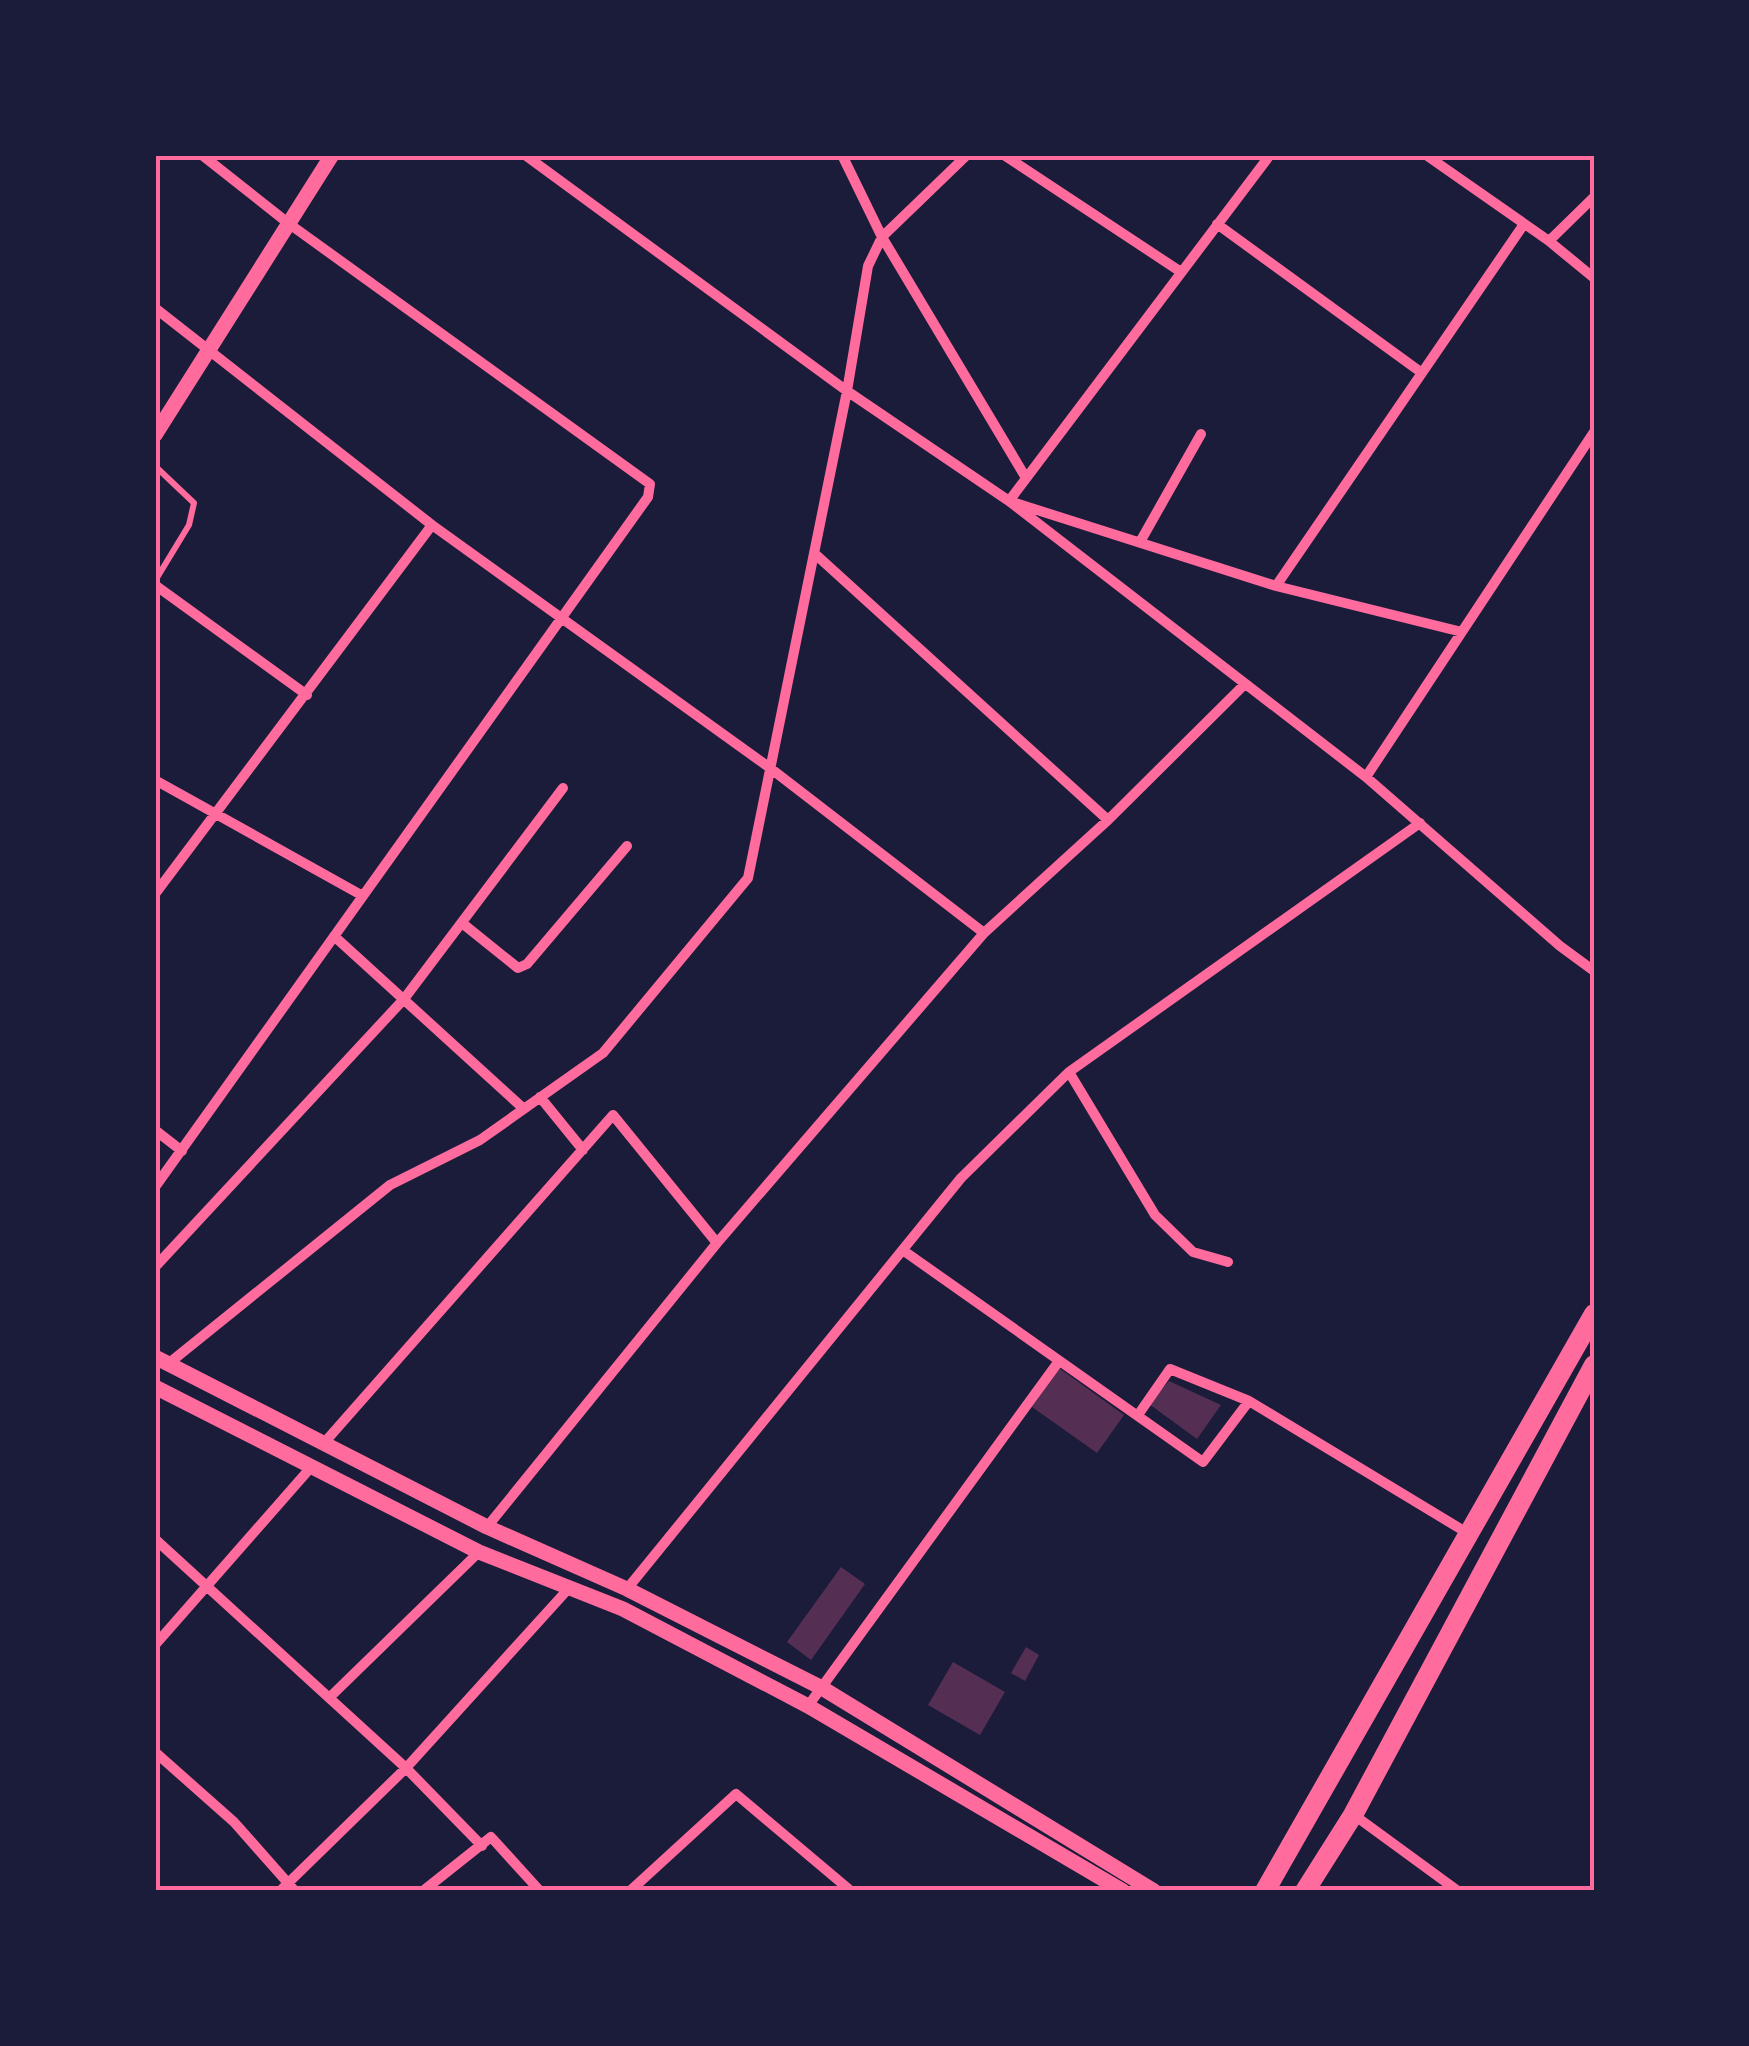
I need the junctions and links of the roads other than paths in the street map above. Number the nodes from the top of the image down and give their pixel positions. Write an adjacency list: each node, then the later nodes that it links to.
1 (202, 155): 10 (street)
2 (332, 155): 10 (street)
3 (525, 155): 20 (street)
4 (842, 155): 13 (street)
5 (968, 155): 13 (street)
6 (1004, 155): 15 (street)
7 (1270, 155): 11 (street)
8 (1426, 155): 12 (street)
9 (1594, 196): 14 (street)
10 (288, 223): 18 (street); 32 (street)
11 (1217, 224): 15 (street); 19 (street)
12 (1524, 224): 14 (street); 19 (street)
13 (882, 237): 20 (street); 25 (street)
14 (1550, 240): 16 (street)
15 (1181, 272): 25 (street)
16 (1594, 278)
17 (155, 308): 18 (street)
18 (206, 351): 23 (street); 27 (street)
19 (1422, 373): 31 (street)
20 (848, 390): 26 (street); 29 (street)
21 (1594, 432): 33 (street)
22 (1201, 434): 28 (street)
23 (155, 435)
24 (155, 466): 30 (lane)
25 (1026, 478): 26 (street)
26 (1009, 501): 28 (street); 34 (street)
27 (432, 525): 32 (street); 35 (street)
28 (1140, 542): 31 (street)
29 (814, 553): 36 (street); 41 (street)
30 (155, 583): 35 (street)
31 (1276, 586): 33 (street)
32 (560, 616): 36 (street); 45 (street)
33 (1462, 632): 37 (street)
34 (1246, 684): 37 (street); 41 (street)
35 (307, 695): 40 (street)
36 (770, 768): 47 (street); 52 (street)
37 (1366, 777): 42 (street)
38 (155, 780): 40 (street)
39 (563, 788): 46 (street)
40 (216, 814): 44 (street); 45 (street)
41 (1108, 820): 47 (street)
42 (1420, 823): 49 (street); 51 (street)
43 (627, 846): 46 (street)
44 (155, 894)
45 (362, 896): 48 (street)
46 (462, 922): 50 (street)
47 (984, 933): 58 (street)
48 (334, 936): 50 (street); 56 (street)
49 (1594, 970)
50 (404, 1000): 53 (street); 61 (street)
51 (1069, 1072): 59 (street); 60 (street)
52 (540, 1097): 53 (street); 55 (street)
53 (524, 1109): 63 (street)
54 (155, 1130): 56 (street)
55 (583, 1150): 58 (street); 69 (street)
56 (182, 1151): 57 (street)
57 (155, 1187)
58 (718, 1243): 71 (street)
59 (904, 1251): 64 (street); 77 (street)
60 (1228, 1262)
61 (155, 1267)
62 (1594, 1314): 72 (main road)
63 (161, 1360): 69 (street)
64 (1059, 1361): 68 (street); 79 (street)
65 (1594, 1365): 84 (main road)
66 (155, 1386): 70 (street)
67 (1249, 1401): 68 (street); 68 (street); 72 (street)
68 (1138, 1416)
69 (324, 1443): 71 (street)
70 (314, 1466): 74 (street); 75 (street)
71 (487, 1527): 77 (street)
72 (1470, 1534): 93 (main road)
73 (155, 1538): 75 (street)
74 (478, 1552): 76 (street); 80 (street)
75 (209, 1585): 78 (street); 80 (street)
76 (571, 1586): 81 (street); 83 (street)
77 (628, 1588): 79 (street)
78 (155, 1645)
79 (822, 1688): 81 (street); 92 (street)
80 (330, 1697): 83 (street)
81 (808, 1706): 91 (street)
82 (155, 1752): 86 (street)
83 (406, 1768): 85 (street); 86 (street)
84 (1353, 1815): 94 (main road); 95 (street)
85 (482, 1846): 87 (street); 88 (street)
86 (288, 1889)
87 (423, 1891)
88 (540, 1891)
89 (630, 1891): 90 (street)
90 (852, 1891)
91 (1123, 1891)
92 (1154, 1891)
93 (1265, 1891)
94 (1305, 1891)
95 (1458, 1891)

